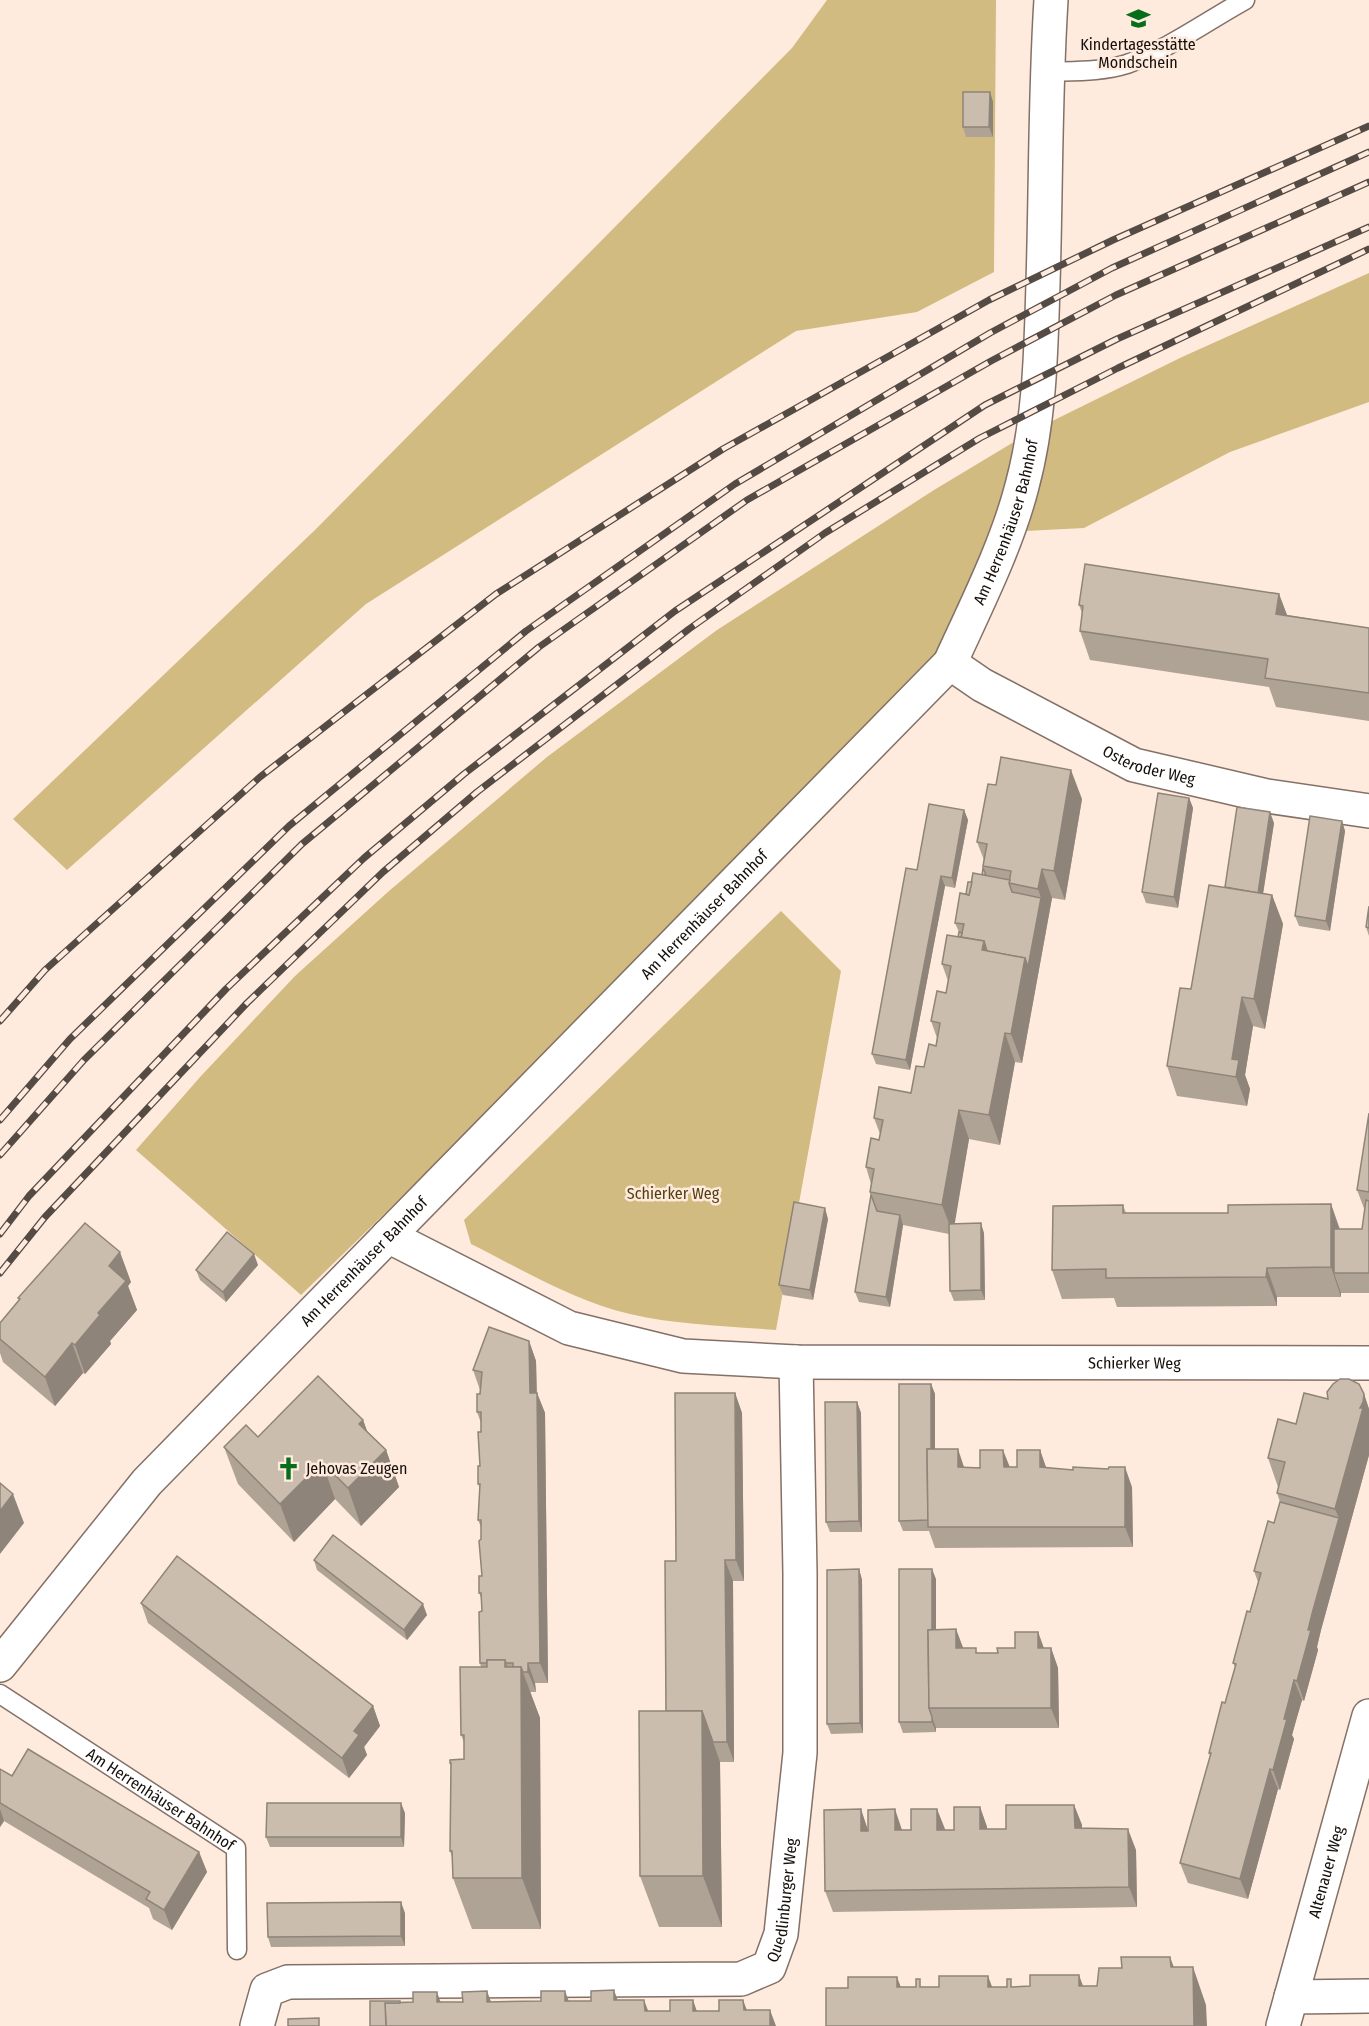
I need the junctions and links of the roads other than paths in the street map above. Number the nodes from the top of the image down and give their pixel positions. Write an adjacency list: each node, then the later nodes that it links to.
1 (1051, 0): 3 (street, Am Herrenhäuser Bahnhof)
2 (1245, 0): 3 (lane)
3 (1048, 72): 4 (street, Am Herrenhäuser Bahnhof)
4 (950, 663): 5 (street, Osteroder Weg); 6 (street, Am Herrenhäuser Bahnhof)
5 (1369, 811)
6 (388, 1236): 7 (street, Schierker Weg); 9 (street, Am Herrenhäuser Bahnhof)
7 (796, 1362): 8 (street, Schierker Weg); 15 (street, Quedlinburger Weg)
8 (1369, 1363)
9 (0, 1665)
10 (0, 1694): 12 (lane, Am Herrenhäuser Bahnhof)
11 (1369, 1716): 14 (street, Altenauer Weg)
12 (237, 1950)
13 (1369, 1996): 14 (street)
14 (1287, 2012)
15 (257, 2026)

